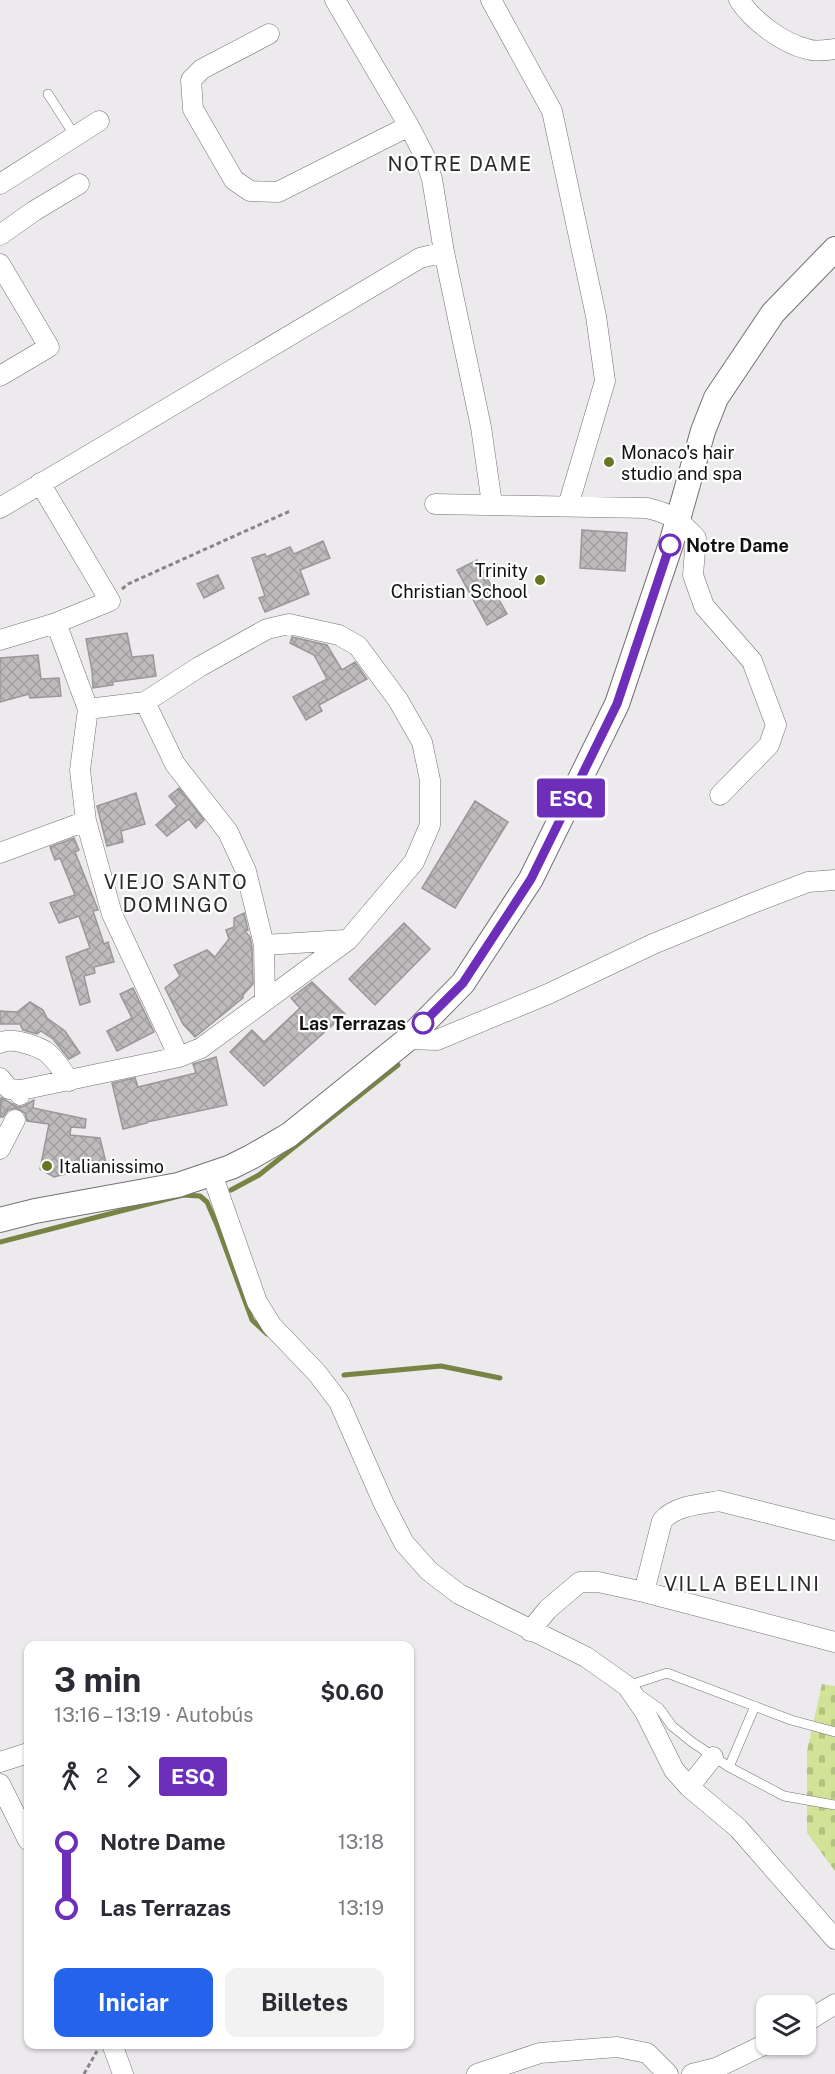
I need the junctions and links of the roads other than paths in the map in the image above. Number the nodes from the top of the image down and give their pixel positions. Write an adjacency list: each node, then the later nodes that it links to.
1 (335, 0): 8 (street)
2 (491, 0): 20 (street)
3 (739, 0): 5 (street)
4 (269, 34): 8 (street)
5 (835, 50)
6 (48, 94): 9 (lane)
7 (99, 121): 9 (street)
8 (409, 126): 14 (street)
9 (75, 136): 10 (street)
10 (0, 184)
11 (80, 184): 12 (street)
12 (0, 235)
13 (835, 249): 22 (street)
14 (444, 252): 17 (street); 19 (street)
15 (0, 264): 16 (street)
16 (0, 376)
17 (40, 483): 21 (street); 23 (street)
18 (435, 504): 19 (street)
19 (492, 504): 20 (street)
20 (568, 506): 22 (street)
21 (0, 508)
22 (677, 518): 27 (street); 34 (street)
23 (56, 623): 24 (street); 26 (street)
24 (0, 640)
25 (145, 702): 26 (street); 31 (street); 32 (street)
26 (88, 709): 28 (street)
27 (720, 795)
28 (86, 821): 29 (street); 36 (street)
29 (0, 853)
30 (835, 880): 34 (street)
31 (348, 940): 32 (street); 33 (street)
32 (264, 945): 33 (street)
33 (265, 1000): 36 (street)
34 (408, 1039): 41 (street)
35 (0, 1043): 38 (street)
36 (179, 1057): 38 (street)
37 (0, 1078): 38 (street)
38 (69, 1081)
39 (15, 1120): 40 (street)
40 (0, 1149)
41 (212, 1174): 42 (street); 45 (street)
42 (0, 1220)
43 (835, 1530): 44 (street)
44 (644, 1592): 45 (street); 46 (street)
45 (530, 1631): 47 (street)
46 (835, 1642)
47 (627, 1686): 48 (lane); 52 (lane); 54 (street)
48 (755, 1706): 49 (lane); 52 (lane)
49 (835, 1732)
50 (24, 1754): 51 (street)
51 (0, 1762)
52 (721, 1762): 54 (street); 55 (lane)
53 (0, 1784): 56 (street)
54 (689, 1787): 57 (street)
55 (835, 1805)
56 (24, 1832)
57 (835, 1939)
58 (835, 2004): 59 (street)
59 (816, 2016)
60 (114, 2049): 62 (street)
61 (756, 2049): 65 (street)
62 (123, 2074)
63 (477, 2074): 64 (street)
64 (668, 2074)
65 (692, 2074)

